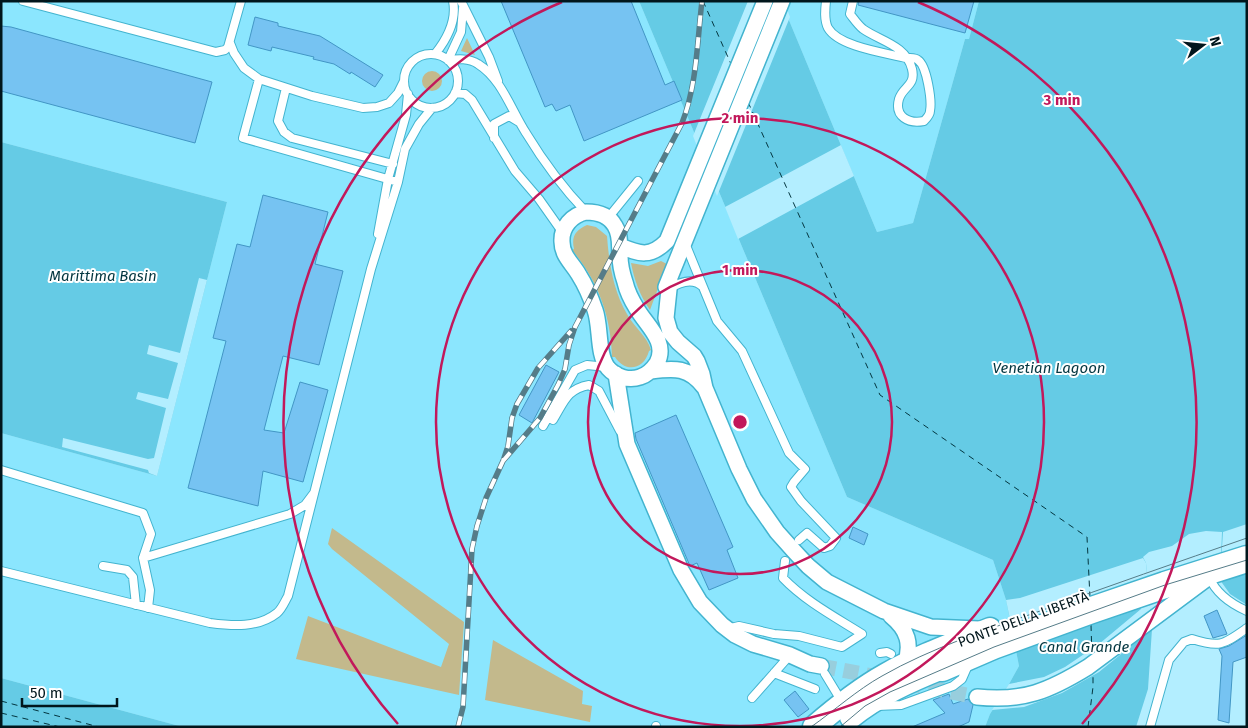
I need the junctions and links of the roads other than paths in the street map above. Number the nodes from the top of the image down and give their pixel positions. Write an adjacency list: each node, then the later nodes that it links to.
1 (23, 1): 9 (lane)
2 (241, 1): 9 (lane)
3 (452, 1): 10 (lane)
4 (765, 1): 30 (street)
5 (782, 1): 29 (street)
6 (826, 1): 11 (lane)
7 (853, 1): 11 (lane)
8 (462, 3): 12 (lane); 16 (lane)
9 (230, 43): 13 (lane)
10 (435, 54): 12 (lane); 14 (lane)
11 (906, 58): 11 (lane)
12 (448, 60): 16 (lane); 17 (lane)
13 (259, 79): 15 (lane); 23 (lane)
14 (404, 80): 15 (lane); 18 (lane)
15 (286, 88): 22 (lane)
16 (502, 89): 20 (lane)
17 (455, 93): 19 (lane); 21 (lane)
18 (408, 94): 19 (lane); 22 (lane)
19 (432, 108): 25 (lane)
20 (520, 123): 21 (lane); 26 (lane)
21 (494, 138): 28 (lane)
22 (392, 164): 23 (lane)
23 (388, 179): 25 (lane); 31 (lane)
24 (638, 181): 27 (lane)
25 (398, 182): 31 (lane)
26 (586, 212): 27 (street); 28 (street)
27 (608, 218): 30 (street)
28 (563, 233): 35 (street)
29 (686, 239): 32 (street); 33 (lane)
30 (620, 246): 34 (street)
31 (371, 269): 43 (lane)
32 (670, 284): 33 (lane); 34 (street); 38 (street)
33 (703, 288): 44 (lane)
34 (657, 338): 36 (street); 37 (street)
35 (611, 370): 36 (street); 40 (lane); 41 (street)
36 (651, 371): 37 (street)
37 (687, 371): 38 (street)
38 (705, 388): 55 (street)
39 (553, 420): 41 (lane)
40 (543, 426)
41 (626, 444): 59 (street)
42 (1, 470): 46 (lane)
43 (316, 489): 46 (lane); 54 (lane)
44 (799, 540)
45 (1247, 541): 49 (highway, PONTE DELLA LIBERTÀ)
46 (143, 558): 54 (lane)
47 (1247, 559): 49 (highway, PONTE DELLA LIBERTÀ)
48 (785, 561): 59 (lane)
49 (1216, 565): 52 (highway, PONTE DELLA LIBERTÀ); 52 (street); 56 (lane)
50 (103, 566): 53 (lane)
51 (1, 571): 53 (lane)
52 (1163, 588): 60 (highway, PONTE DELLA LIBERTÀ); 69 (street)
53 (136, 605): 54 (lane)
54 (148, 608)
55 (884, 611): 57 (street); 65 (street)
56 (1247, 611)
57 (922, 625): 60 (street); 64 (street)
58 (1247, 628): 74 (lane)
59 (727, 629): 62 (street)
60 (997, 633): 63 (highway, PONTE DELLA LIBERTÀ); 64 (main road, PONTE DELLA LIBERTÀ)
61 (880, 653): 65 (lane)
62 (790, 655): 66 (street); 67 (lane)
63 (972, 656): 64 (highway, PONTE DELLA LIBERTÀ); 71 (lane)
64 (941, 659): 65 (main road, PONTE DELLA LIBERTÀ); 71 (main road, PONTE DELLA LIBERTÀ)
65 (898, 660): 71 (main road, PONTE DELLA LIBERTÀ)
66 (826, 667): 71 (lane)
67 (774, 673): 68 (lane); 70 (lane)
68 (814, 689)
69 (979, 694)
70 (752, 698)
71 (854, 705): 72 (main road, PONTE DELLA LIBERTÀ); 73 (main road, PONTE DELLA LIBERTÀ)
72 (814, 727)
73 (839, 727)
74 (1150, 727)

